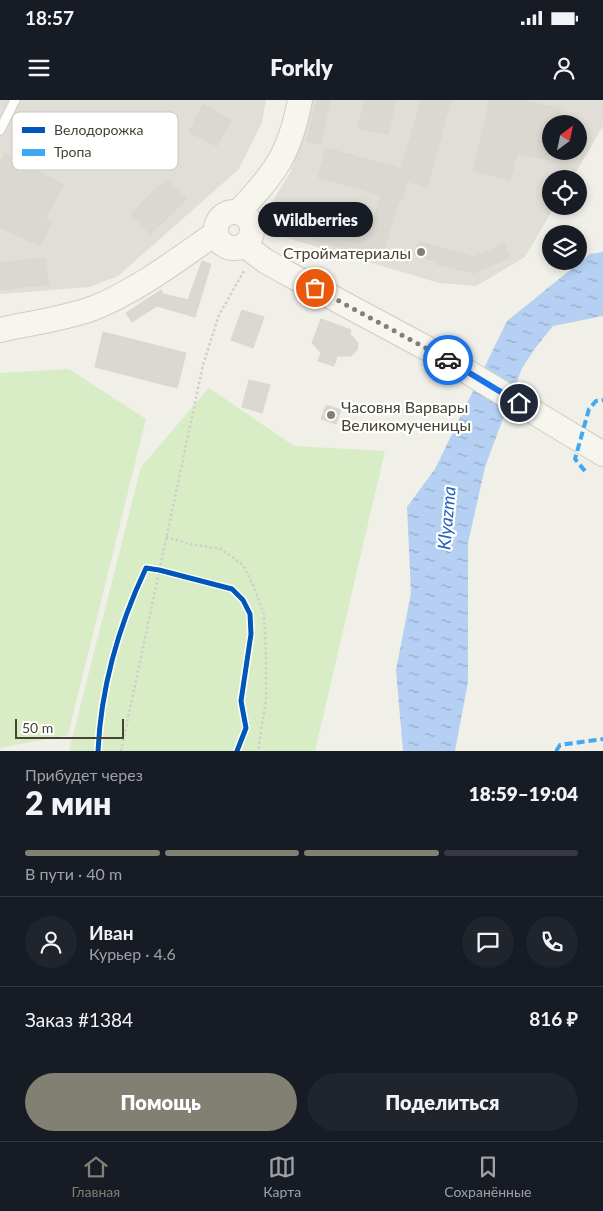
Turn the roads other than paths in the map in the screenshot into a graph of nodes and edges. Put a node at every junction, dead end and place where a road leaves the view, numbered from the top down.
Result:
1 (15, 100) edge
2 (300, 100) edge
3 (0, 130) edge
4 (265, 183) junction
5 (238, 212) junction
6 (216, 233) junction
7 (244, 245) junction
8 (193, 249) junction
9 (0, 330) edge
10 (600, 453) edge

1 - 3 lane
2 - 4 main road
4 - 5 main road
4 - 8 main road
5 - 6 main road
5 - 7 main road
6 - 7 main road
6 - 8 main road
7 - 10 main road
8 - 9 main road

